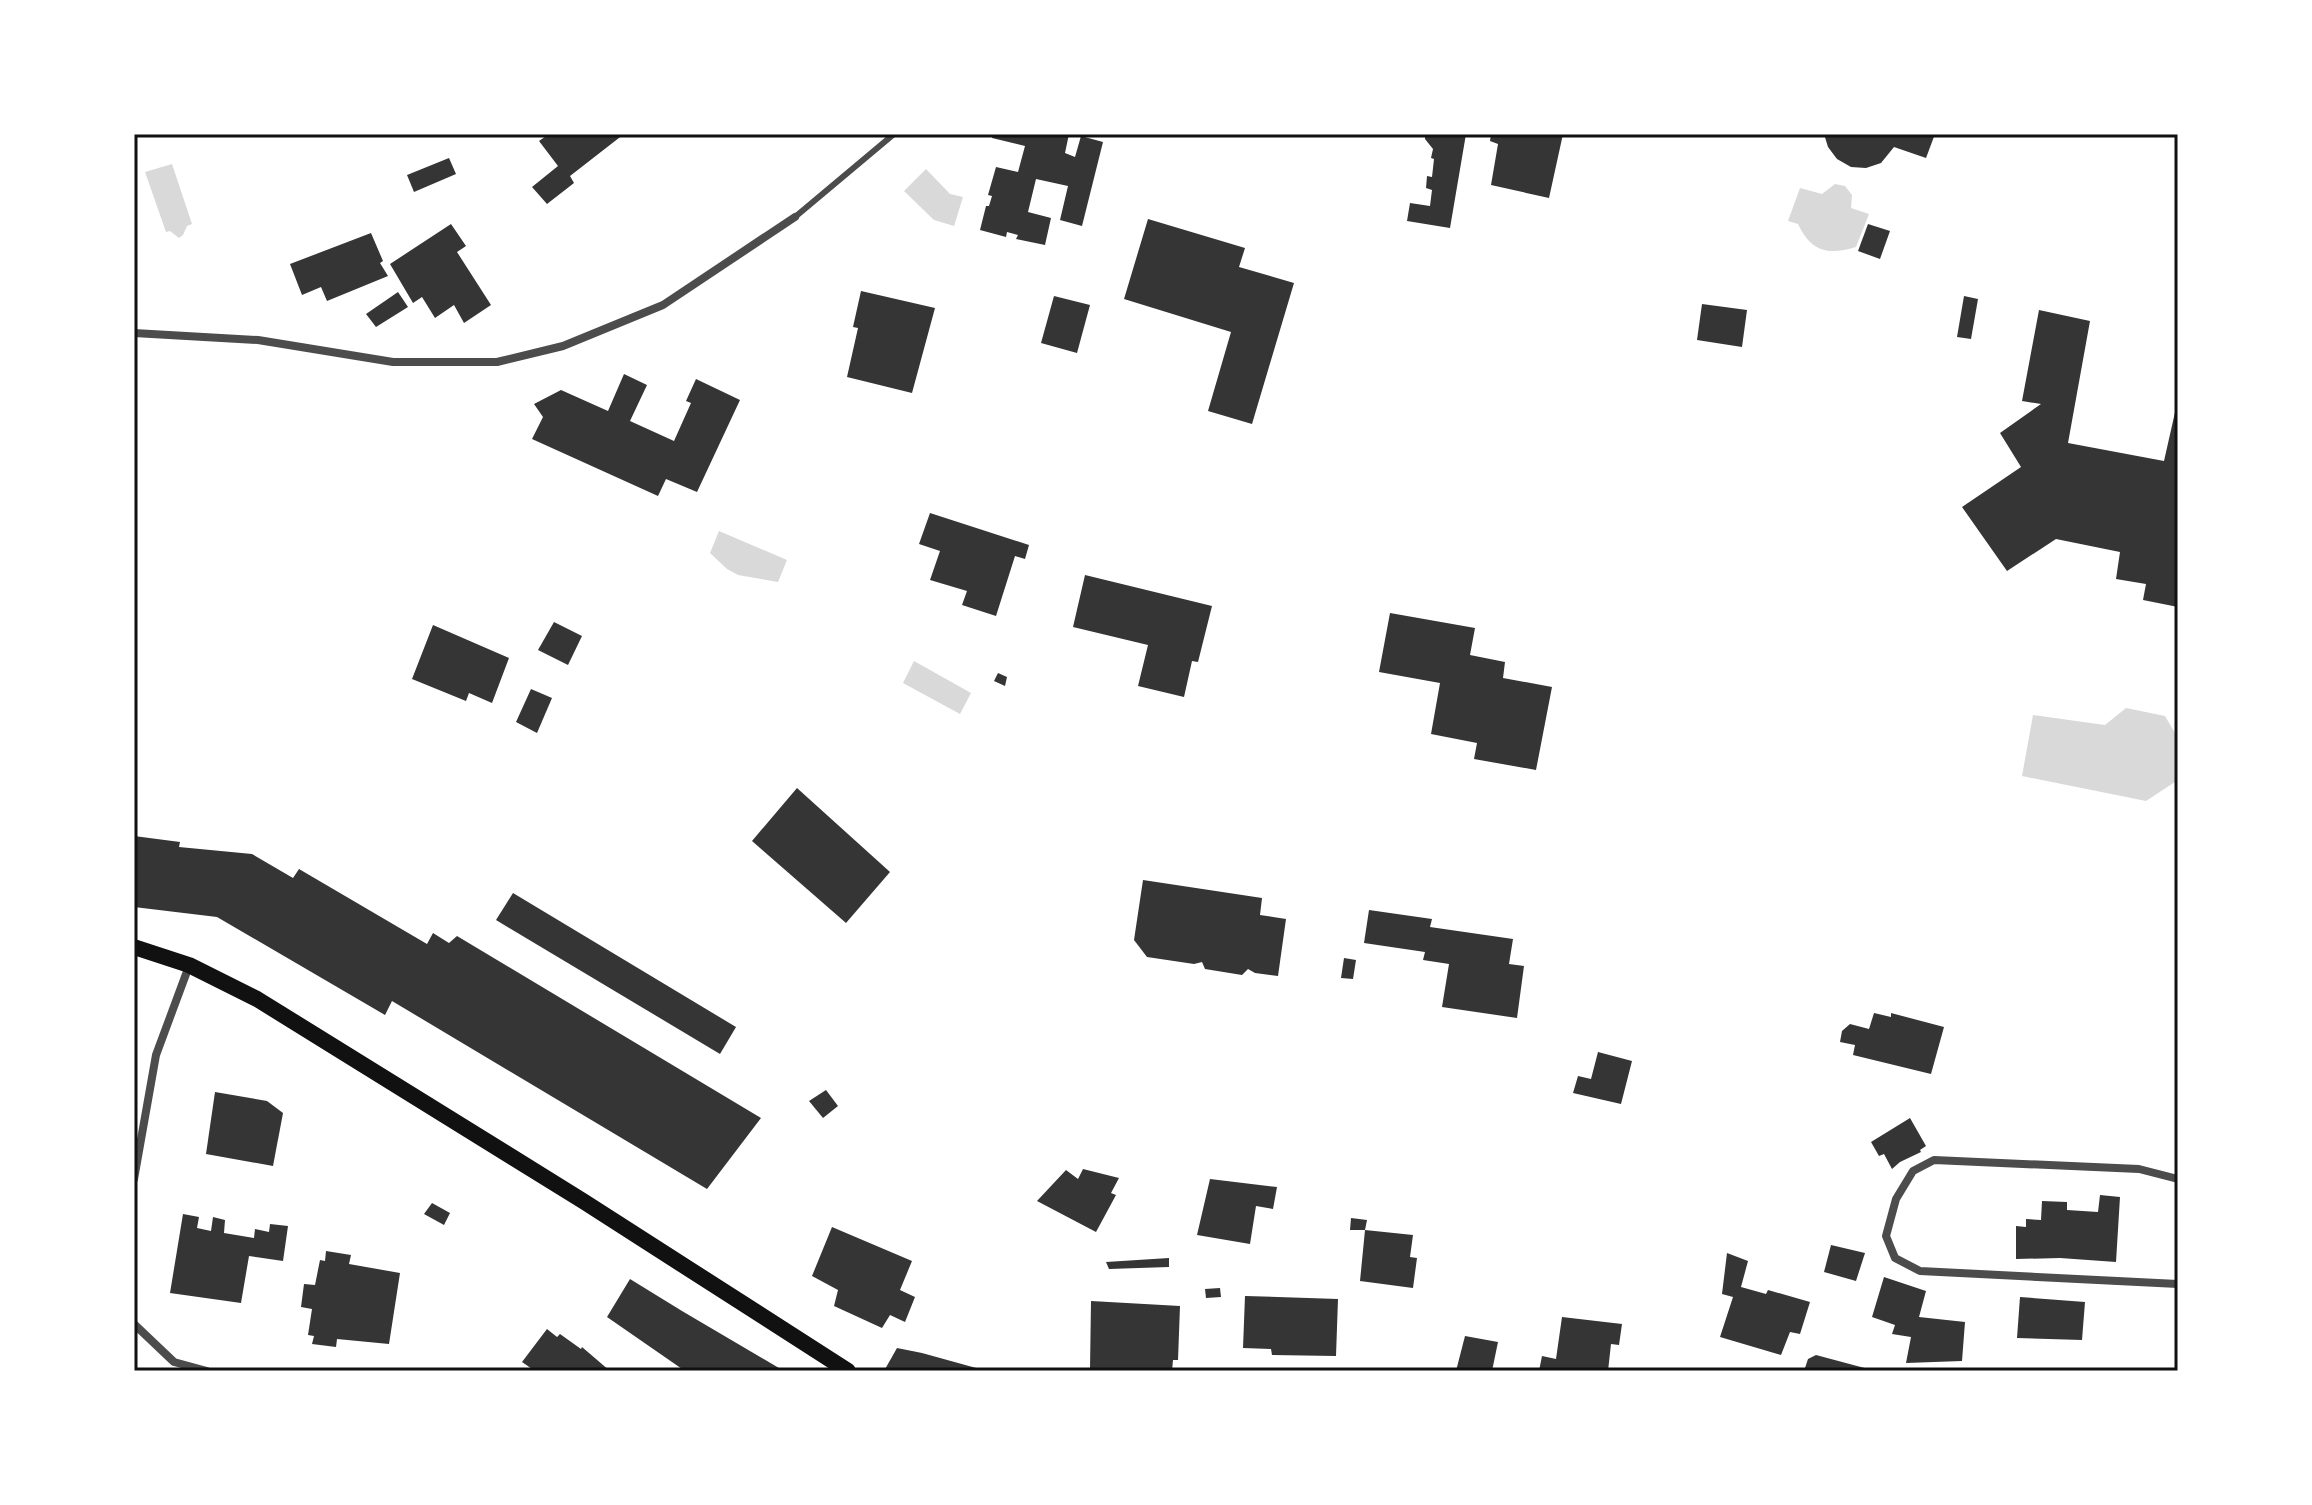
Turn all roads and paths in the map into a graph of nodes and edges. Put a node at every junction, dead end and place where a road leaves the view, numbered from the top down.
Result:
1 (894, 134) edge
2 (795, 217) joint
3 (134, 333) edge
4 (134, 947) edge
5 (189, 965) junction
6 (134, 1179) edge
7 (2178, 1179) edge
8 (2178, 1284) edge
9 (134, 1324) edge
10 (207, 1371) edge
11 (848, 1371) edge

1 - 2 lane
2 - 3 street
4 - 5 main road
5 - 6 street
5 - 11 main road
7 - 8 street
9 - 10 street

